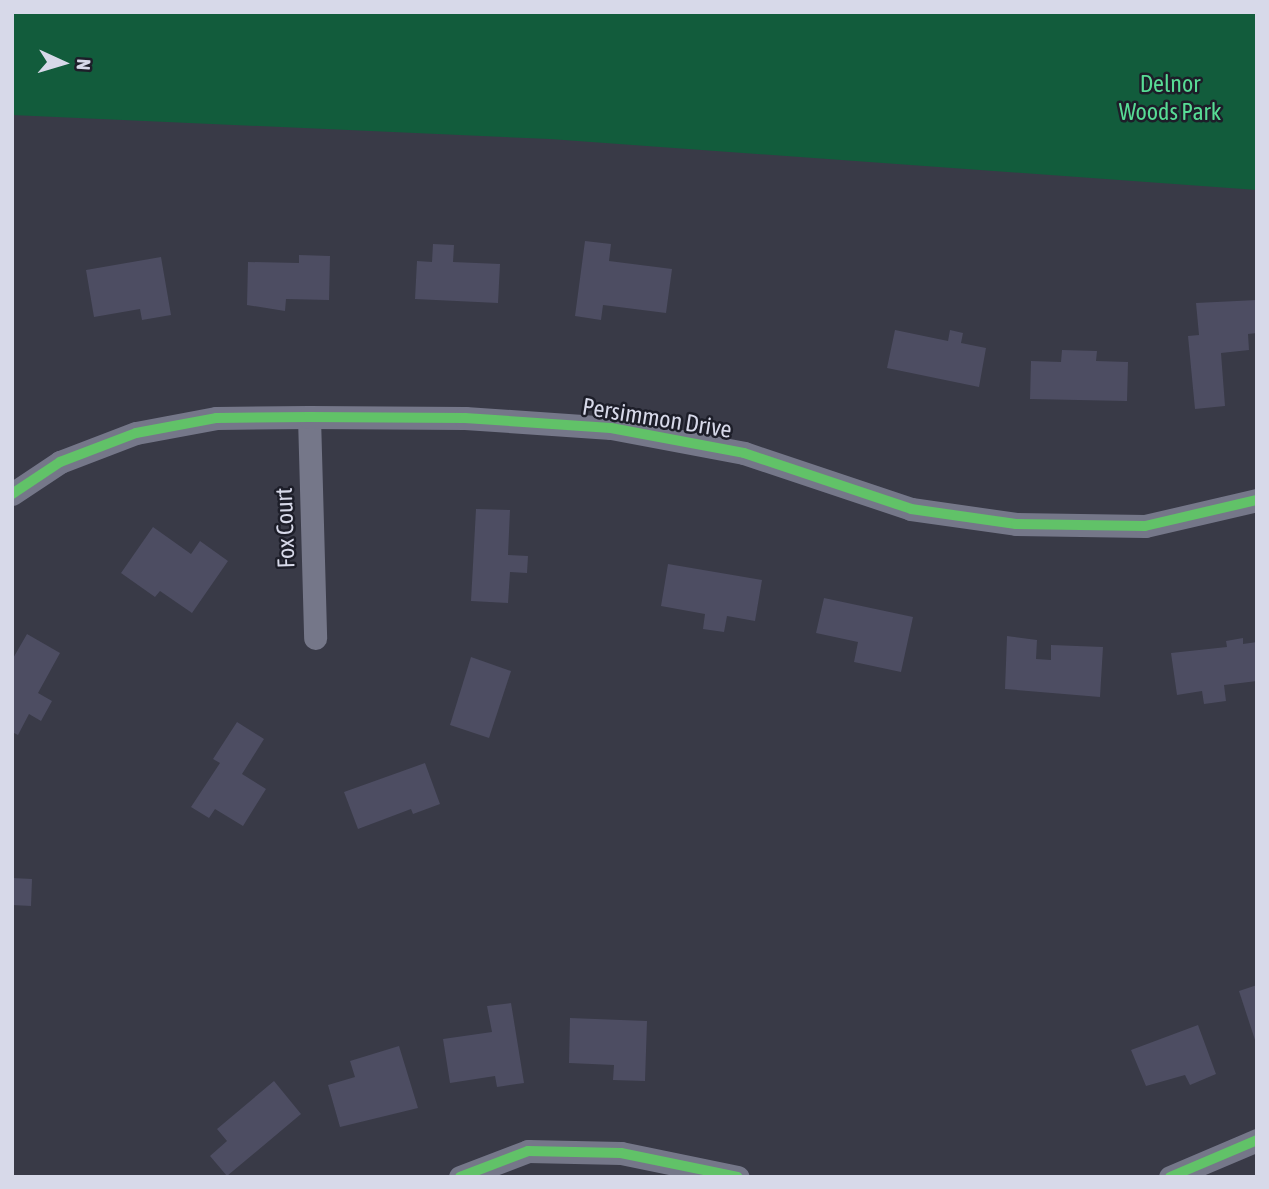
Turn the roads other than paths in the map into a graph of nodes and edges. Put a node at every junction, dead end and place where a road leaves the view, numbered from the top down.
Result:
1 (309, 417) junction
2 (12, 494) edge
3 (1257, 500) edge
4 (315, 638) dead end
5 (1257, 1140) edge
6 (460, 1177) edge
7 (738, 1177) edge
8 (1170, 1177) edge

1 - 2 street, Persimmon Drive
1 - 3 street, Persimmon Drive
1 - 4 street, Fox Court
5 - 8 street
6 - 7 street

